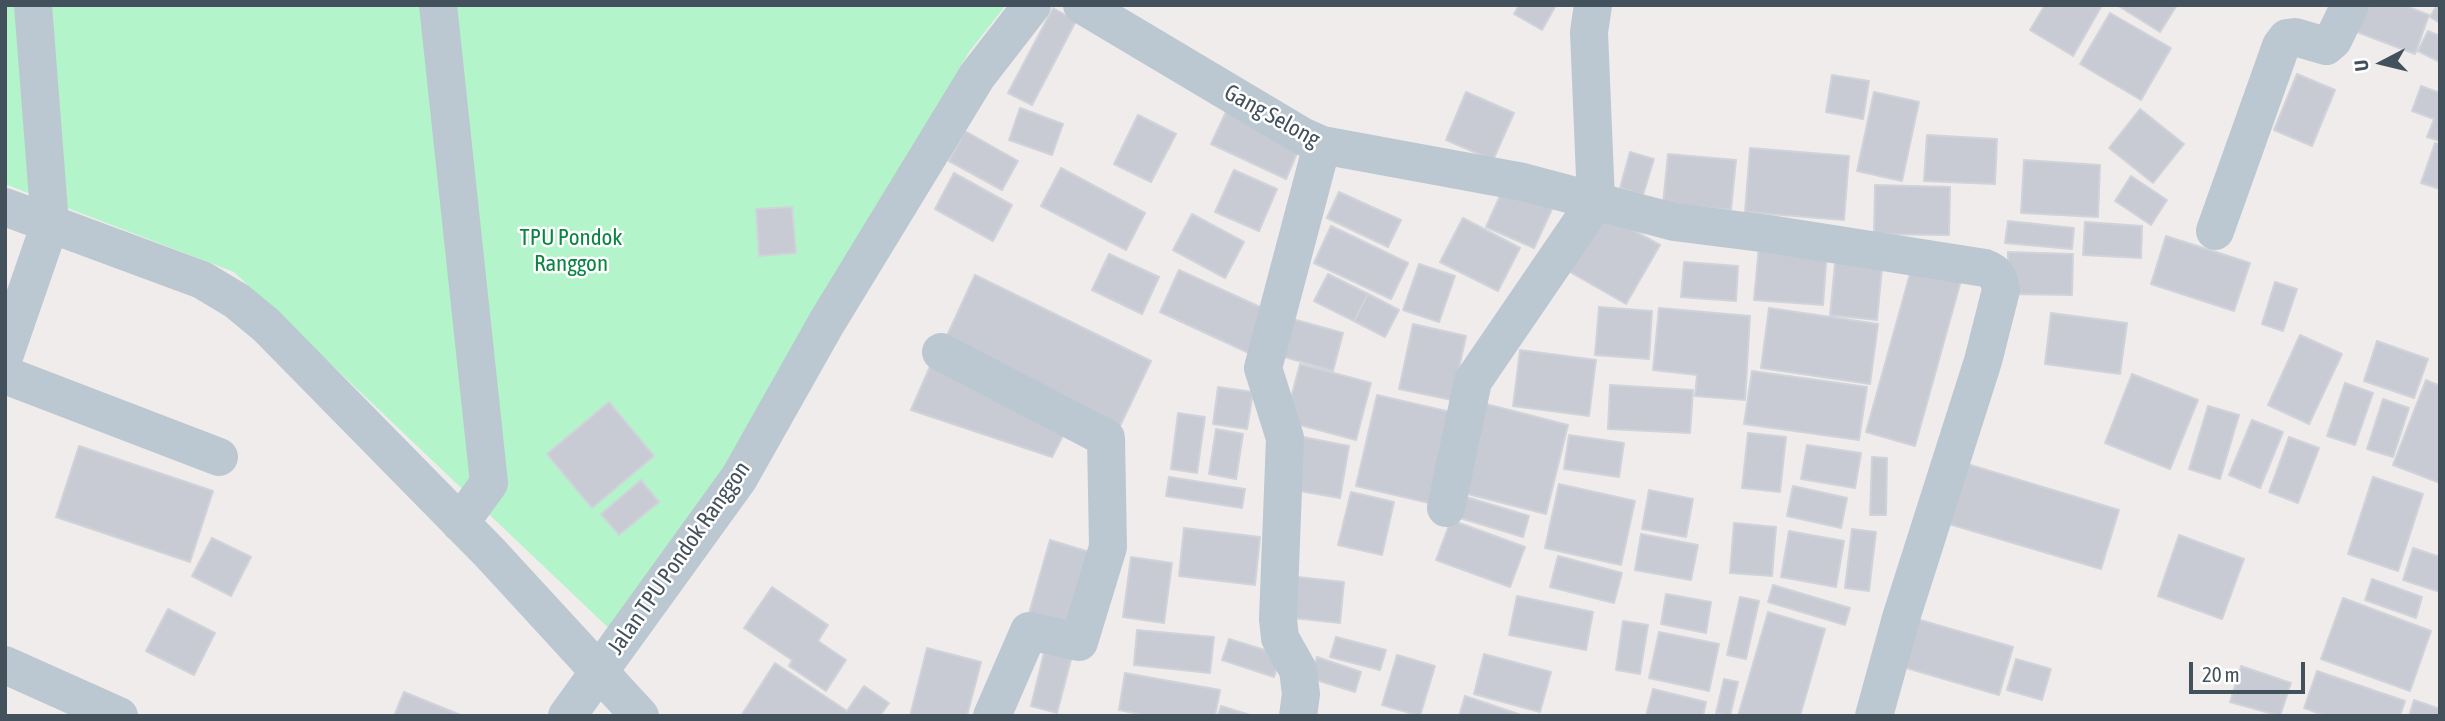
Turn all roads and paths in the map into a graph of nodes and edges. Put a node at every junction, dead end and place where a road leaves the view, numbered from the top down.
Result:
1 (33, 5) edge
2 (438, 5) edge
3 (1032, 5) edge
4 (1082, 5) edge
5 (1593, 5) edge
6 (2350, 5) edge
7 (1322, 145) junction
8 (1597, 201) junction
9 (5, 207) edge
10 (50, 225) junction
11 (2215, 231) dead end
12 (941, 352) dead end
13 (5, 354) edge
14 (5, 375) edge
15 (219, 457) dead end
16 (1446, 508) dead end
17 (460, 523) junction
18 (5, 665) edge
19 (599, 672) junction
20 (119, 716) edge
21 (567, 716) edge
22 (640, 716) edge
23 (992, 716) edge
24 (1298, 716) edge
25 (1874, 716) edge

1 - 10 street
2 - 17 street
3 - 19 street, Jalan TPU Pondok Ranggon
4 - 7 street, Gang Selong
5 - 8 street
6 - 11 street
7 - 8 street, Gang Selong
7 - 24 street
8 - 16 street
8 - 25 street, Gang Selong
9 - 10 street, Jalan TPU Pondok Ranggon
10 - 13 street
10 - 17 street, Jalan TPU Pondok Ranggon
12 - 23 street
14 - 15 street
17 - 19 street, Jalan TPU Pondok Ranggon
18 - 20 street
19 - 21 street
19 - 22 street

